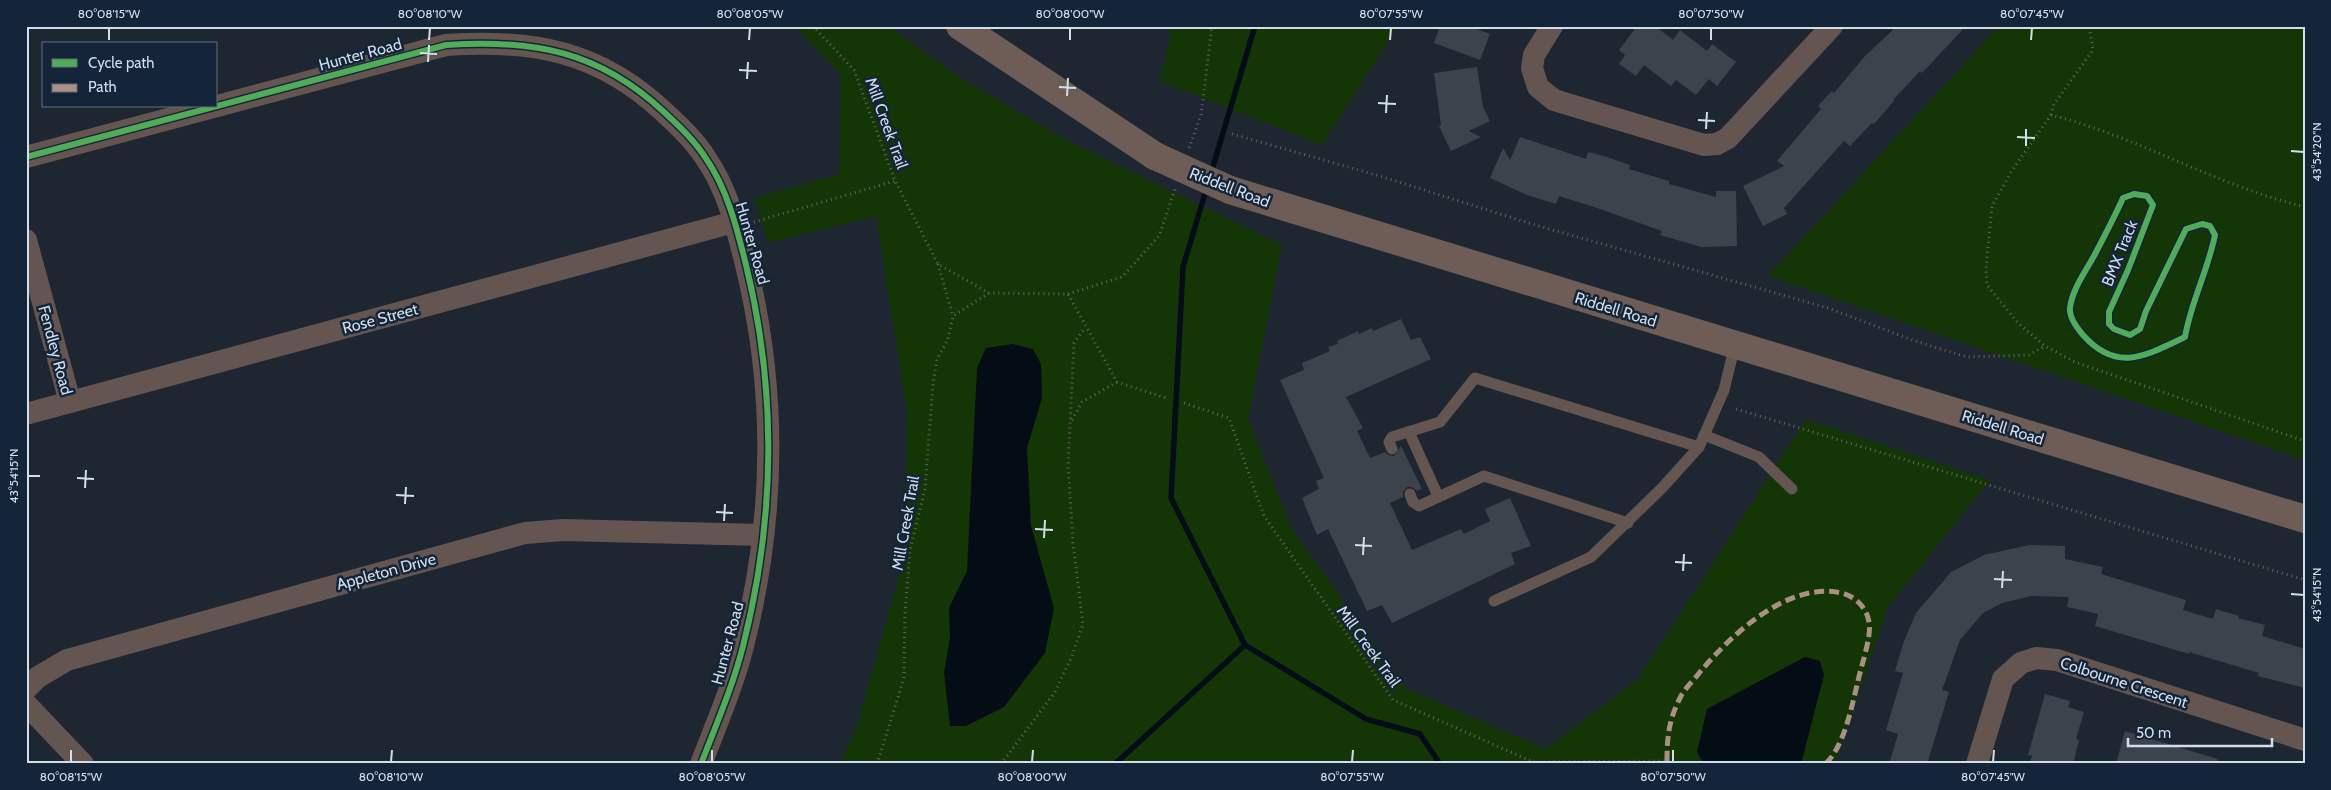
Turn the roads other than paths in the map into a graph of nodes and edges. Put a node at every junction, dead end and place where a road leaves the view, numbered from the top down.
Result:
1 (960, 26) edge
2 (1552, 26) edge
3 (1832, 26) edge
4 (218, 107) edge
5 (214, 108) edge
6 (26, 158) edge
7 (743, 222) junction
8 (26, 240) edge
9 (1735, 345) junction
10 (70, 402) junction
11 (26, 414) edge
12 (1409, 432) junction
13 (1704, 435) junction
14 (1699, 447) junction
15 (1392, 449) dead end
16 (1792, 489) dead end
17 (1410, 494) dead end
18 (1438, 496) junction
19 (2305, 520) edge
20 (1628, 522) junction
21 (763, 535) junction
22 (1494, 601) dead end
23 (26, 689) edge
24 (26, 704) edge
25 (2305, 740) edge
26 (83, 764) edge
27 (701, 764) edge
28 (1977, 764) edge

1 - 9 main road, Riddell Road, bridge
2 - 3 street
4 - 7 street, Hunter Road
5 - 6 street, Hunter Road
7 - 10 street, Rose Street
7 - 21 street, Hunter Road
8 - 10 street, Fendley Road
9 - 13 lane
9 - 19 main road, Riddell Road
10 - 11 street, Rose Street
12 - 14 lane
12 - 15 lane
12 - 18 lane
13 - 14 lane
13 - 16 lane
14 - 20 lane
17 - 18 lane
18 - 20 lane
20 - 22 lane
21 - 23 street, Appleton Drive
21 - 27 street, Hunter Road
24 - 26 street
25 - 28 street, Colbourne Crescent

